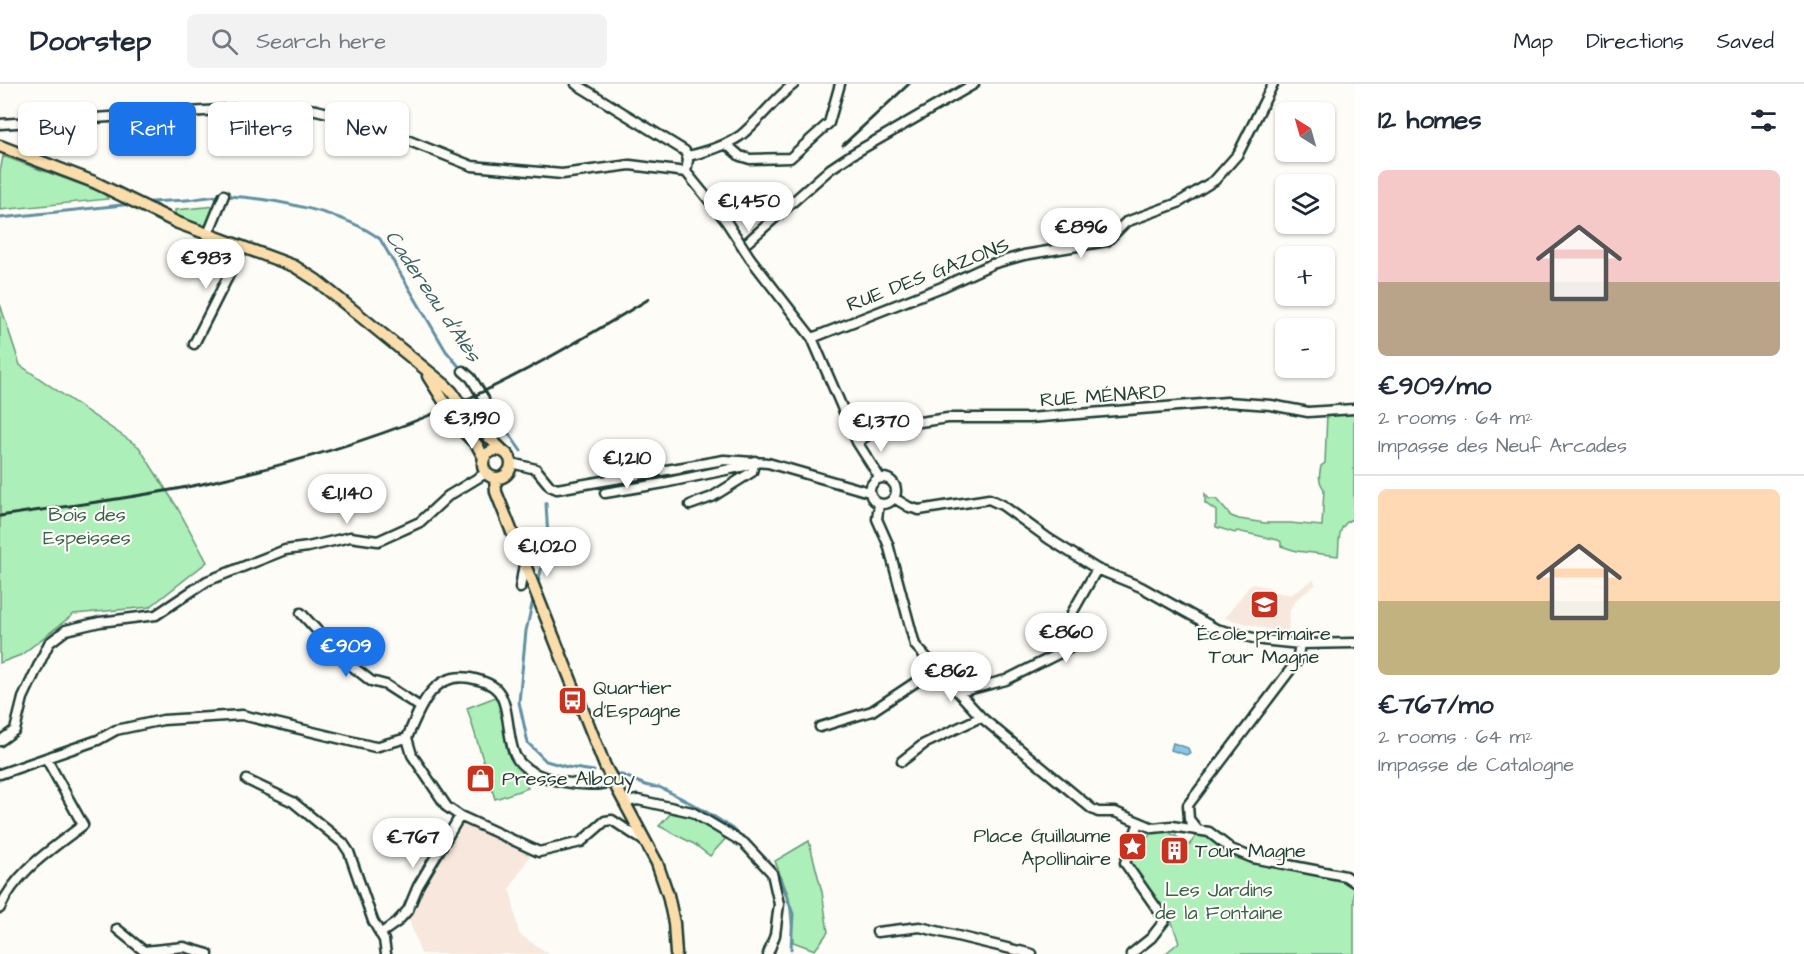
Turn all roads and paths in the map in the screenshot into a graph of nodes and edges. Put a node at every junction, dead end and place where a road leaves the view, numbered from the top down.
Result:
1 (576, 84) edge
2 (794, 84) edge
3 (840, 84) edge
4 (974, 84) edge
5 (1274, 84) edge
6 (0, 124) edge
7 (726, 144) junction
8 (0, 146) edge
9 (688, 156) junction
10 (686, 172) junction
11 (224, 195) dead end
12 (208, 234) junction
13 (243, 247) junction
14 (742, 247) junction
15 (812, 338) junction
16 (194, 344) dead end
17 (421, 365) junction
18 (463, 371) dead end
19 (1354, 409) edge
20 (478, 427) junction
21 (857, 442) junction
22 (503, 451) junction
23 (484, 459) junction
24 (755, 461) junction
25 (511, 463) junction
26 (490, 476) junction
27 (880, 478) junction
28 (869, 492) junction
29 (605, 493) dead end
30 (894, 498) junction
31 (879, 504) junction
32 (690, 505) dead end
33 (526, 565) junction
34 (1097, 569) junction
35 (520, 588) dead end
36 (301, 613) dead end
37 (1354, 643) edge
38 (1300, 644) junction
39 (937, 668) junction
40 (959, 692) junction
41 (420, 707) junction
42 (981, 717) junction
43 (820, 728) dead end
44 (407, 738) junction
45 (0, 741) edge
46 (46, 758) junction
47 (902, 761) dead end
48 (0, 774) edge
49 (247, 780) dead end
50 (613, 782) junction
51 (625, 802) junction
52 (460, 816) junction
53 (1139, 822) junction
54 (1197, 829) junction
55 (647, 844) junction
56 (1354, 882) edge
57 (0, 908) edge
58 (117, 929) dead end
59 (877, 932) dead end
60 (380, 934) junction
61 (208, 954) edge
62 (387, 954) edge
63 (676, 954) edge
64 (768, 954) edge
65 (1032, 954) edge
66 (1131, 954) edge

1 - 9 street
2 - 7 street
3 - 7 street
4 - 14 street
5 - 15 street, RUE DES GAZONS
6 - 10 street
7 - 9 street
8 - 12 main road
9 - 10 street
10 - 14 street, bridge
11 - 12 street
12 - 13 main road
13 - 16 street
13 - 17 main road
14 - 15 street, bridge
15 - 21 street
17 - 20 main road
17 - 23 main road
18 - 20 street
19 - 21 street, RUE MÉNARD
20 - 22 main road
21 - 27 street
22 - 23 main road
22 - 25 main road
23 - 26 main road
24 - 25 street
24 - 28 street
24 - 29 street
24 - 32 street
25 - 26 main road
26 - 33 main road
26 - 45 street
27 - 28 street
27 - 30 street
28 - 31 street
30 - 31 street
30 - 34 street
31 - 39 street
33 - 35 street
33 - 50 main road
34 - 38 street
34 - 40 street
36 - 41 street
37 - 38 street
38 - 54 street
39 - 40 street
39 - 43 street
40 - 42 street
41 - 44 street
41 - 50 street
42 - 47 street
42 - 53 street
44 - 46 street
44 - 52 street
46 - 48 street
46 - 57 street
49 - 60 street
50 - 51 main road
51 - 55 main road
51 - 64 street
52 - 55 street
52 - 60 street
53 - 54 street
53 - 66 street
54 - 56 street
55 - 63 main road
58 - 61 street
59 - 65 street
60 - 62 street

